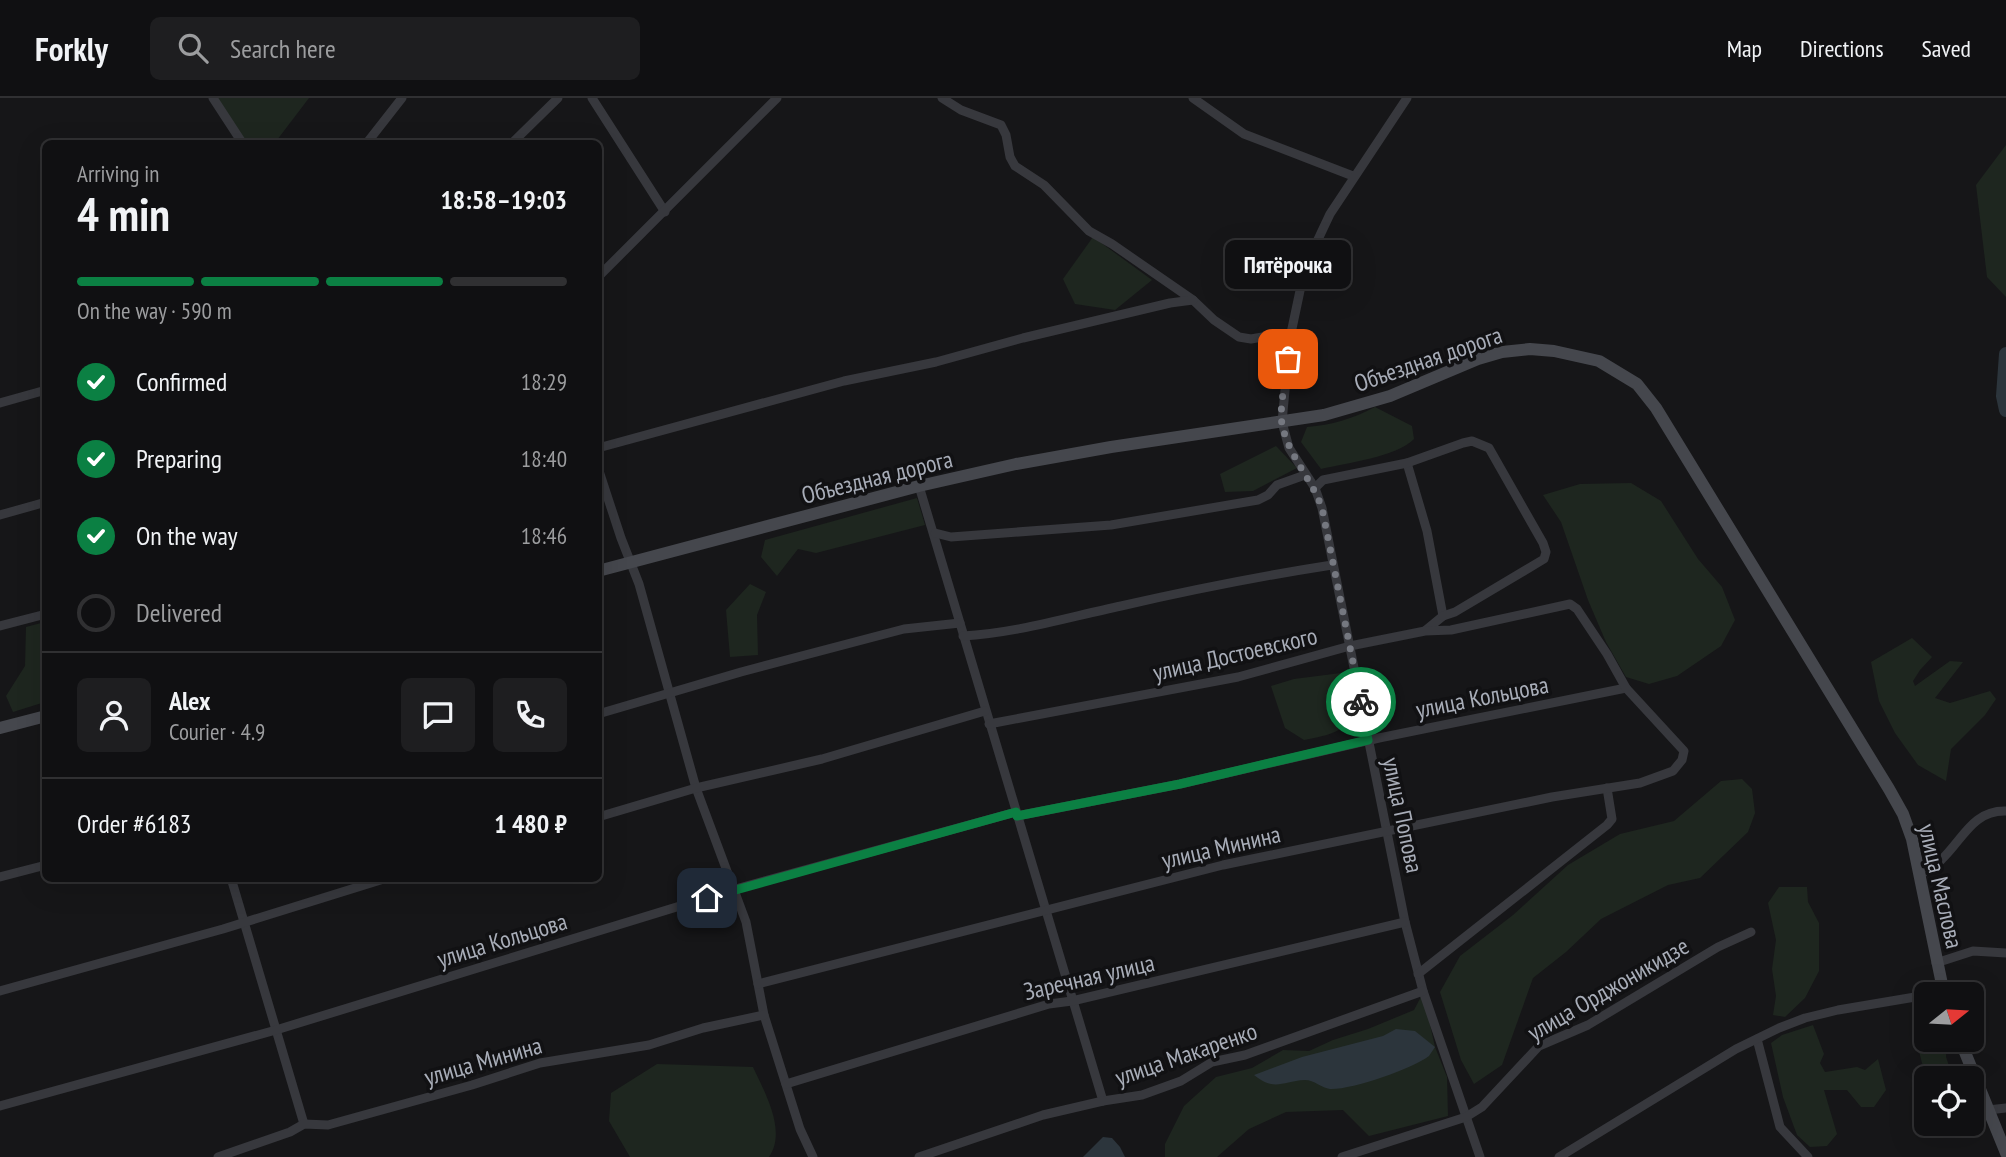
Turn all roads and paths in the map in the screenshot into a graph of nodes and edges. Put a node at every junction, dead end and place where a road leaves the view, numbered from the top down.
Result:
1 (213, 98) edge
2 (402, 98) edge
3 (558, 98) edge
4 (592, 98) edge
5 (777, 98) edge
6 (942, 98) edge
7 (1193, 98) edge
8 (1407, 98) edge
9 (240, 140) edge
10 (369, 140) edge
11 (515, 140) edge
12 (1353, 176) junction
13 (664, 212) junction
14 (602, 272) edge
15 (1193, 300) junction
16 (1290, 338) junction
17 (42, 391) edge
18 (0, 403) edge
19 (1282, 422) junction
20 (602, 447) edge
21 (1406, 463) junction
22 (1305, 475) junction
23 (602, 480) edge
24 (919, 486) junction
25 (1315, 488) junction
26 (42, 503) edge
27 (0, 516) edge
28 (935, 533) junction
29 (631, 563) junction
30 (1332, 565) junction
31 (602, 570) edge
32 (42, 615) edge
33 (1443, 616) junction
34 (960, 623) junction
35 (0, 626) edge
36 (1425, 631) junction
37 (963, 636) junction
38 (1350, 646) junction
39 (1626, 688) junction
40 (670, 692) junction
41 (985, 711) junction
42 (602, 713) edge
43 (42, 717) edge
44 (989, 724) junction
45 (0, 728) edge
46 (1368, 740) junction
47 (696, 788) junction
48 (1607, 788) junction
49 (1889, 789) joint
50 (2006, 811) edge
51 (1016, 814) junction
52 (602, 816) edge
53 (1386, 831) junction
54 (42, 866) edge
55 (1920, 875) junction
56 (0, 877) edge
57 (232, 882) edge
58 (374, 882) edge
59 (732, 890) junction
60 (1044, 909) junction
61 (243, 921) junction
62 (1405, 922) junction
63 (1751, 932) dead end
64 (2006, 953) edge
65 (1936, 963) junction
66 (1418, 974) junction
67 (1936, 982) edge
68 (758, 984) junction
69 (0, 991) edge
70 (1423, 991) junction
71 (1914, 998) edge
72 (1072, 1001) junction
73 (764, 1015) junction
74 (276, 1030) junction
75 (1758, 1039) junction
76 (1965, 1052) edge
77 (786, 1084) junction
78 (1103, 1101) junction
79 (0, 1106) edge
80 (2006, 1108) edge
81 (1988, 1110) junction
82 (1466, 1117) junction
83 (304, 1124) junction
84 (2006, 1153) edge
85 (218, 1157) edge
86 (813, 1157) edge
87 (919, 1157) edge
88 (1342, 1157) edge
89 (1480, 1157) edge
90 (1559, 1157) edge
91 (1807, 1157) edge

1 - 9 street
2 - 10 street
3 - 11 street
4 - 13 street
5 - 13 street
6 - 15 street
7 - 12 street
8 - 12 street
12 - 16 street
13 - 14 street
15 - 16 street
15 - 20 street
16 - 19 street
17 - 18 street
19 - 22 street, улица Попова
19 - 24 main road, Объездная дорога
19 - 49 main road, Объездная дорога
21 - 25 street
21 - 33 street
21 - 33 street
22 - 25 street, улица Попова
22 - 28 street
23 - 29 street
24 - 28 street
24 - 29 main road, Объездная дорога
25 - 30 street, улица Попова
26 - 27 street
28 - 34 street
29 - 31 main road, Объездная дорога
29 - 40 street
30 - 37 street
30 - 38 street, улица Попова
32 - 35 street
33 - 36 street
34 - 37 street
34 - 40 street
36 - 38 street, улица Достоевского
36 - 39 street, улица Достоевского
37 - 41 street
38 - 44 street, улица Достоевского
38 - 46 street, улица Попова
39 - 46 street, улица Кольцова
39 - 48 street, улица Минина
40 - 42 street
40 - 47 street
41 - 44 street
41 - 47 street
43 - 45 main road
44 - 51 street
46 - 51 street, улица Кольцова
46 - 53 street, улица Попова
47 - 52 street
47 - 59 street
48 - 53 street, улица Минина
48 - 66 street
49 - 55 main road, улица Маслова
50 - 55 street
51 - 59 street, улица Кольцова
51 - 60 street
53 - 60 street, улица Минина
53 - 62 street, улица Попова
54 - 56 street
55 - 65 main road, улица Маслова
57 - 61 street
58 - 61 street
59 - 68 street
59 - 74 street, улица Кольцова
60 - 68 street, улица Минина
60 - 72 street
61 - 69 street
61 - 74 street
62 - 66 street, улица Попова
62 - 72 street, Заречная улица
63 - 82 street, улица Орджоникидзе
64 - 65 street
65 - 67 main road, улица Маслова
66 - 70 street, улица Попова
68 - 73 street
70 - 78 street, улица Макаренко
70 - 82 street, улица Попова
71 - 75 street
72 - 77 street, Заречная улица
72 - 78 street
73 - 77 street
73 - 83 street, улица Минина
74 - 79 street, улица Кольцова
74 - 83 street
75 - 90 street
75 - 91 street
76 - 81 main road
77 - 86 street
78 - 87 street, улица Макаренко
80 - 81 street
81 - 84 main road
82 - 88 street, улица Орджоникидзе
82 - 89 street, улица Попова
83 - 85 street, улица Минина

